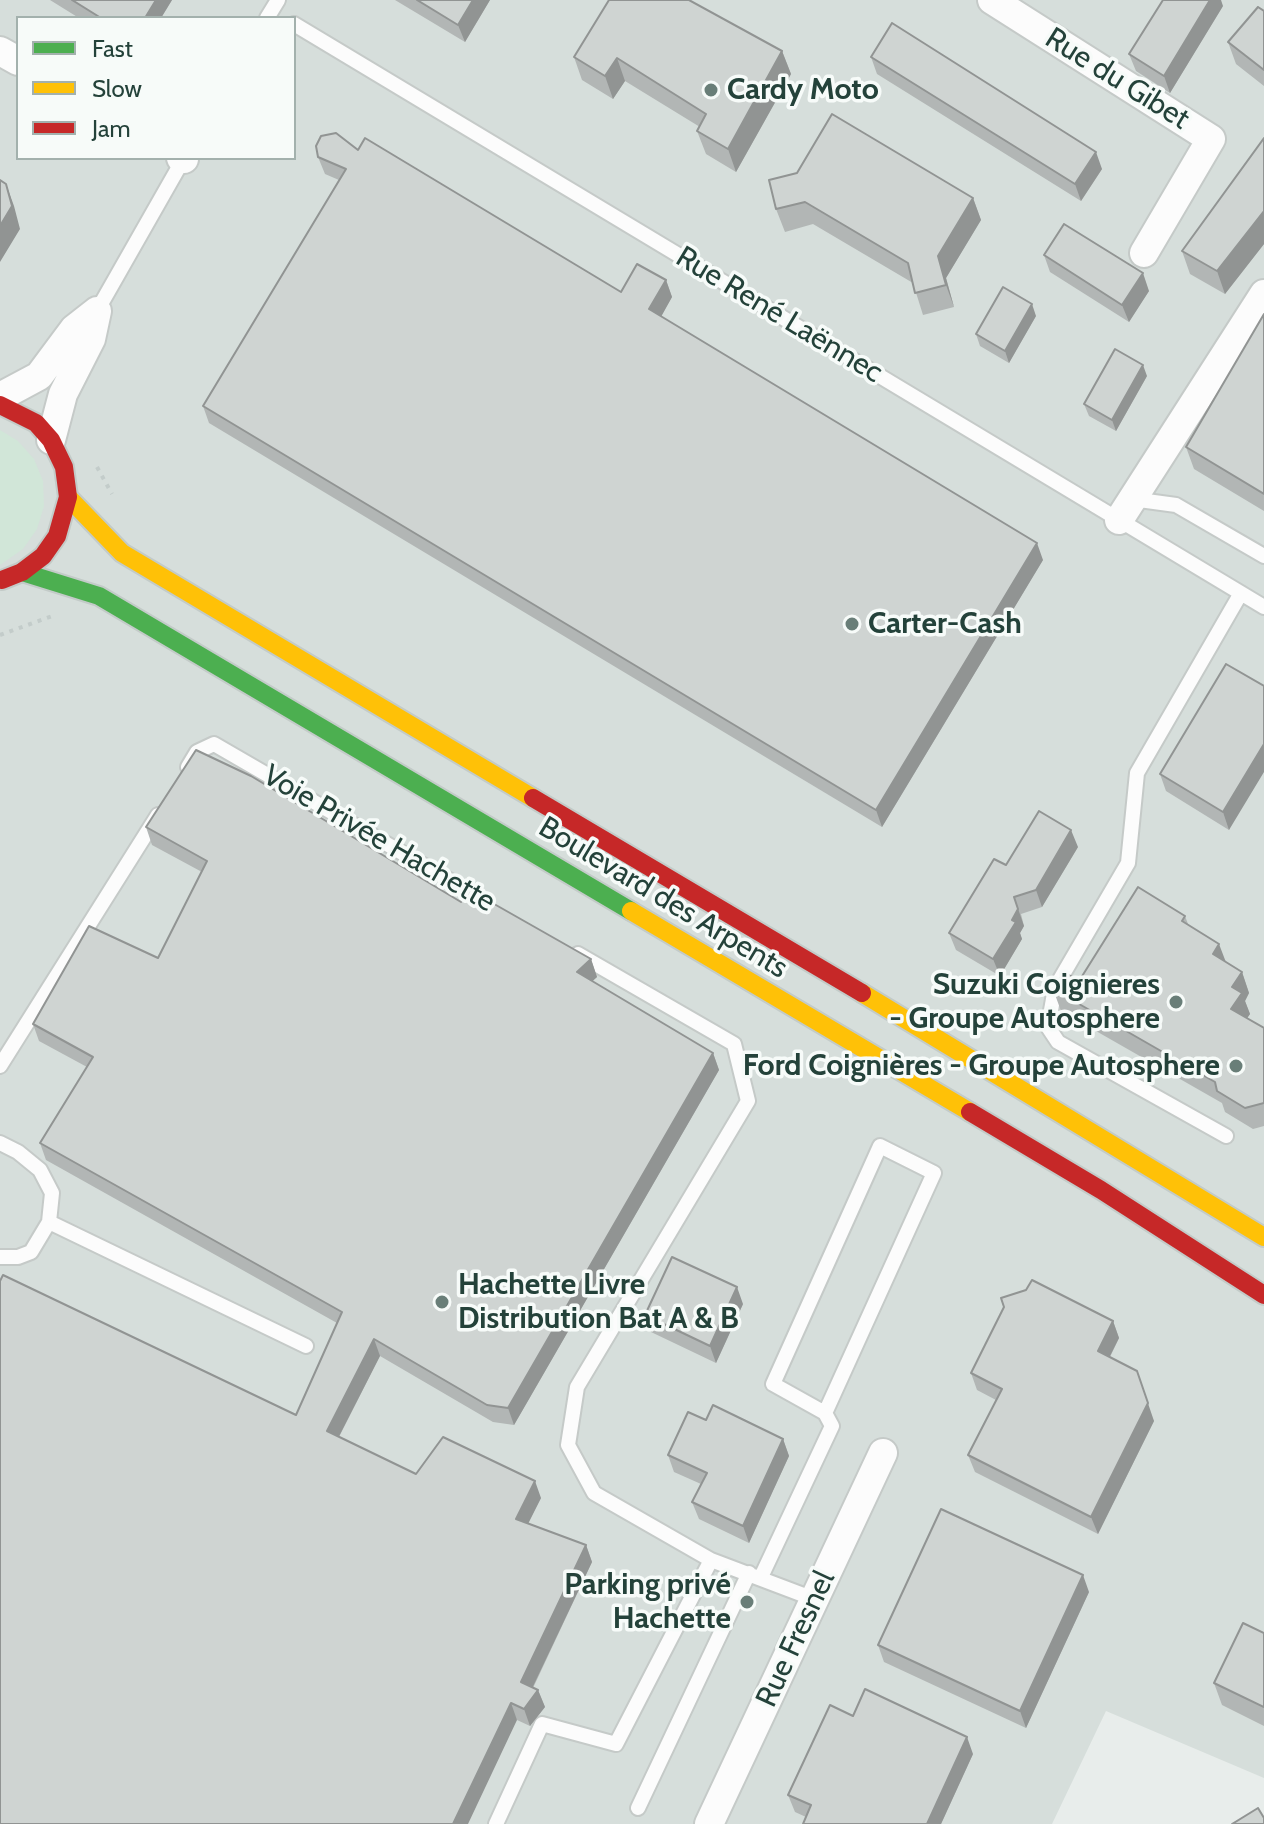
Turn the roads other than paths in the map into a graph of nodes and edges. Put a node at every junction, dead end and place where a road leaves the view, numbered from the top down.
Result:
1 (992, 0) edge
2 (296, 25) edge
3 (182, 160) edge
4 (1144, 253) dead end
5 (1264, 294) edge
6 (97, 311) junction
7 (0, 397) edge
8 (0, 405) edge
9 (51, 440) junction
10 (68, 497) junction
11 (1126, 510) junction
12 (1264, 556) edge
13 (22, 572) junction
14 (0, 581) edge
15 (1241, 593) junction
16 (1264, 607) edge
17 (181, 778) edge
18 (164, 804) edge
19 (488, 902) edge
20 (570, 949) edge
21 (0, 1066) edge
22 (1226, 1136) dead end
23 (0, 1143) edge
24 (49, 1222) junction
25 (1264, 1237) edge
26 (0, 1257) edge
27 (1264, 1295) edge
28 (306, 1346) dead end
29 (825, 1413) junction
30 (883, 1453) dead end
31 (711, 1560) junction
32 (755, 1575) junction
33 (814, 1599) junction
34 (638, 1808) dead end
35 (496, 1824) edge
36 (709, 1824) edge

1 - 4 street, Rue du Gibet
2 - 11 lane, Rue René Laënnec
3 - 6 lane
5 - 11 street
6 - 7 street
6 - 9 street
8 - 9 street
9 - 10 street
10 - 13 street
10 - 25 street, Boulevard des Arpents
11 - 12 lane
11 - 15 lane, Rue René Laënnec
13 - 14 street
13 - 27 street, Boulevard des Arpents
15 - 16 lane, Rue René Laënnec
15 - 22 lane
17 - 19 lane, Voie Privée Hachette
18 - 21 lane
20 - 31 lane
23 - 24 lane
24 - 26 lane
24 - 28 lane
29 - 29 lane
29 - 32 lane
30 - 33 street, Rue Fresnel
31 - 32 lane
31 - 35 lane
32 - 33 lane
32 - 34 lane
33 - 36 street, Rue Fresnel

